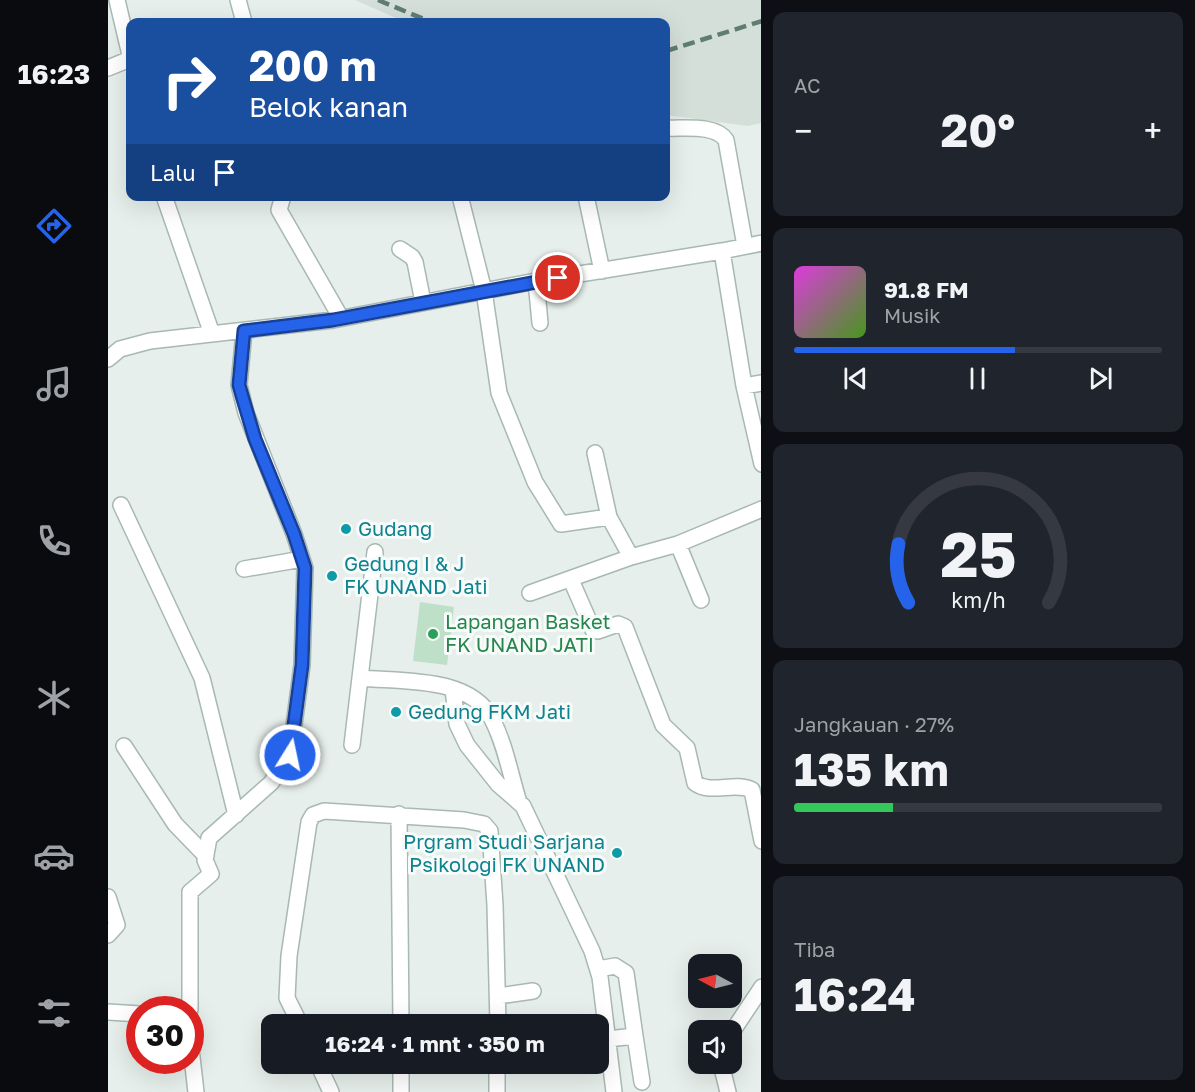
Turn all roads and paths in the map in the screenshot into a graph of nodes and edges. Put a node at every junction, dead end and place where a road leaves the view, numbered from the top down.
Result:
1 (117, 0) edge
2 (238, 0) edge
3 (243, 18) edge
4 (126, 39) edge
5 (126, 59) edge
6 (108, 68) edge
7 (670, 128) edge
8 (166, 201) edge
9 (282, 201) edge
10 (461, 201) edge
11 (587, 201) edge
12 (761, 243) edge
13 (745, 246) junction
14 (400, 249) dead end
15 (722, 251) junction
16 (602, 271) junction
17 (536, 281) junction
18 (484, 291) junction
19 (423, 302) junction
20 (341, 318) junction
21 (540, 323) dead end
22 (244, 331) junction
23 (212, 334) junction
24 (108, 359) edge
25 (761, 383) edge
26 (744, 386) junction
27 (595, 453) dead end
28 (761, 460) edge
29 (121, 505) dead end
30 (761, 509) edge
31 (609, 517) junction
32 (678, 544) junction
33 (375, 552) dead end
34 (631, 557) junction
35 (302, 559) junction
36 (244, 570) dead end
37 (571, 580) junction
38 (530, 593) dead end
39 (701, 600) dead end
40 (360, 678) junction
41 (453, 689) junction
42 (124, 746) dead end
43 (352, 746) dead end
44 (518, 799) junction
45 (399, 814) junction
46 (236, 815) junction
47 (761, 836) edge
48 (206, 856) junction
49 (108, 897) edge
50 (108, 935) edge
51 (598, 969) junction
52 (761, 988) edge
53 (533, 991) dead end
54 (190, 996) edge
55 (498, 996) junction
56 (108, 1012) edge
57 (126, 1013) edge
58 (295, 1014) edge
59 (401, 1014) edge
60 (498, 1014) edge
61 (604, 1014) edge
62 (740, 1020) edge
63 (635, 1036) junction
64 (609, 1039) edge
65 (609, 1048) edge
66 (194, 1074) edge
67 (323, 1074) edge
68 (401, 1074) edge
69 (497, 1074) edge
70 (724, 1074) edge
71 (642, 1082) dead end
72 (196, 1092) edge
73 (331, 1092) edge
74 (401, 1092) edge
75 (497, 1092) edge
76 (614, 1092) edge
77 (728, 1092) edge

1 - 4 street
2 - 3 street
5 - 6 street
7 - 13 street
8 - 23 street
9 - 20 street
10 - 18 street
11 - 16 street
12 - 13 street
13 - 15 street
14 - 19 street
15 - 16 street
15 - 26 street
16 - 17 street
17 - 18 street
17 - 21 street
18 - 19 street
18 - 31 street
19 - 20 street
20 - 22 street
22 - 23 street
22 - 35 street
23 - 24 street
25 - 26 street
26 - 28 street
27 - 31 street
29 - 46 street
30 - 32 street
31 - 34 street
32 - 34 street
32 - 39 street
33 - 40 street
34 - 37 street
35 - 36 street
35 - 46 street
37 - 38 street
37 - 47 street
40 - 41 street
40 - 43 street
41 - 44 street
41 - 44 street
42 - 48 street
44 - 51 street
45 - 55 street
45 - 58 street
45 - 59 street
46 - 48 street
48 - 54 street
49 - 50 street
51 - 61 street
51 - 63 street
52 - 62 street
53 - 55 street
55 - 60 street
56 - 57 street
63 - 64 street
63 - 71 street
65 - 76 street
66 - 72 street
67 - 73 street
68 - 74 street
69 - 75 street
70 - 77 street

